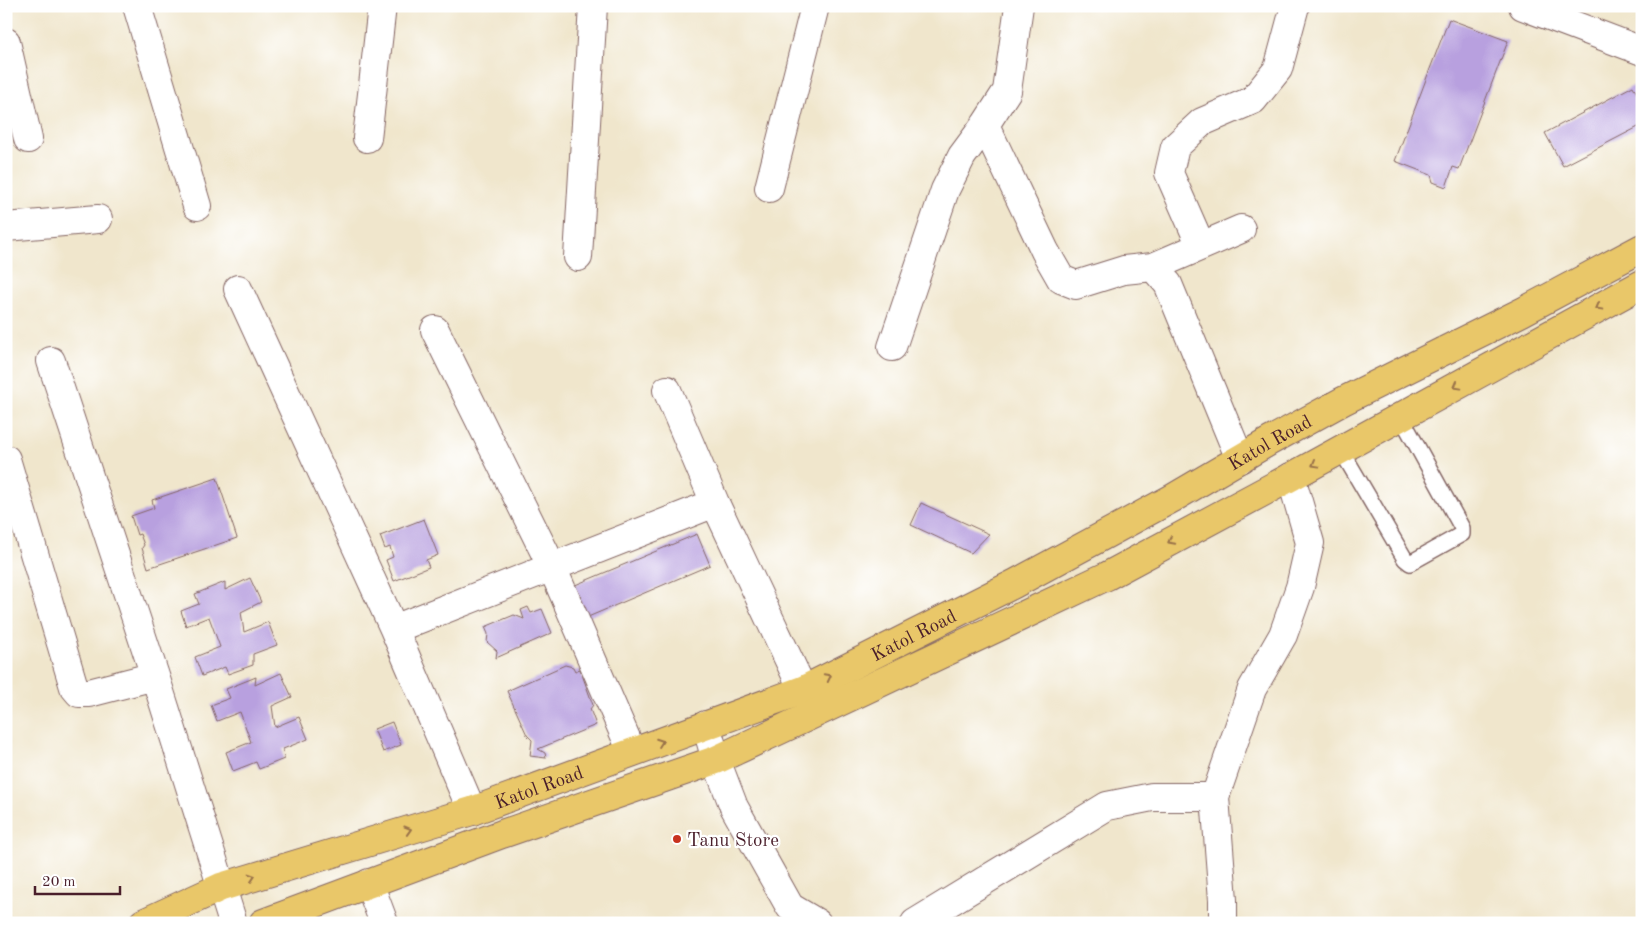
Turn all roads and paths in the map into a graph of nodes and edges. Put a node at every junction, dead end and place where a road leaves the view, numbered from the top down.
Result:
1 (137, 6) edge
2 (382, 6) edge
3 (593, 6) edge
4 (815, 6) edge
5 (1019, 6) edge
6 (1295, 6) edge
7 (1523, 6) edge
8 (6, 42) edge
9 (1642, 51) edge
10 (985, 125) junction
11 (367, 138) dead end
12 (28, 139) dead end
13 (769, 188) dead end
14 (197, 206) dead end
15 (98, 219) dead end
16 (6, 227) edge
17 (1241, 229) dead end
18 (1201, 246) junction
19 (1642, 248) edge
20 (578, 256) dead end
21 (1153, 267) junction
22 (1641, 286) edge
23 (238, 290) dead end
24 (435, 330) dead end
25 (892, 347) dead end
26 (51, 361) dead end
27 (667, 390) dead end
28 (1401, 417) junction
29 (1270, 441) junction
30 (1341, 450) junction
31 (6, 459) edge
32 (1240, 459) junction
33 (1291, 478) junction
34 (715, 503) junction
35 (552, 567) junction
36 (394, 629) junction
37 (156, 676) junction
38 (804, 690) junction
39 (706, 725) junction
40 (632, 752) junction
41 (716, 760) junction
42 (1215, 797) junction
43 (472, 811) junction
44 (369, 883) junction
45 (221, 888) junction
46 (143, 923) edge
47 (233, 923) edge
48 (263, 923) edge
49 (384, 923) edge
50 (817, 923) edge
51 (916, 923) edge
52 (1223, 923) edge

1 - 14 street
2 - 11 street
3 - 20 street
4 - 13 street
5 - 10 street
6 - 18 street
7 - 9 street
8 - 12 street
10 - 21 street
10 - 25 street
15 - 16 street
17 - 18 street
18 - 21 street
19 - 29 main road, Katol Road
21 - 32 street
22 -> 28 main road, Katol Road
23 - 36 street
24 - 35 street
26 - 37 street
27 - 34 street
28 - 30 main road, Katol Road
28 - 30 lane
29 - 32 main road, Katol Road
29 - 33 main road
30 -> 33 main road, Katol Road
31 - 37 street
38 -> 32 main road, Katol Road
33 -> 41 main road, Katol Road
33 - 42 street
34 - 35 street
34 - 38 street
35 - 36 street
35 - 40 street
36 - 43 street
37 - 45 street
38 - 39 main road, Katol Road
40 -> 39 main road, Katol Road
39 - 41 street
40 - 43 main road, Katol Road
41 - 44 main road, Katol Road
41 - 50 street
42 - 51 street
42 - 52 street
45 -> 43 main road, Katol Road
44 - 48 main road, Katol Road
44 - 49 street
45 - 46 main road, Katol Road
45 - 47 street

